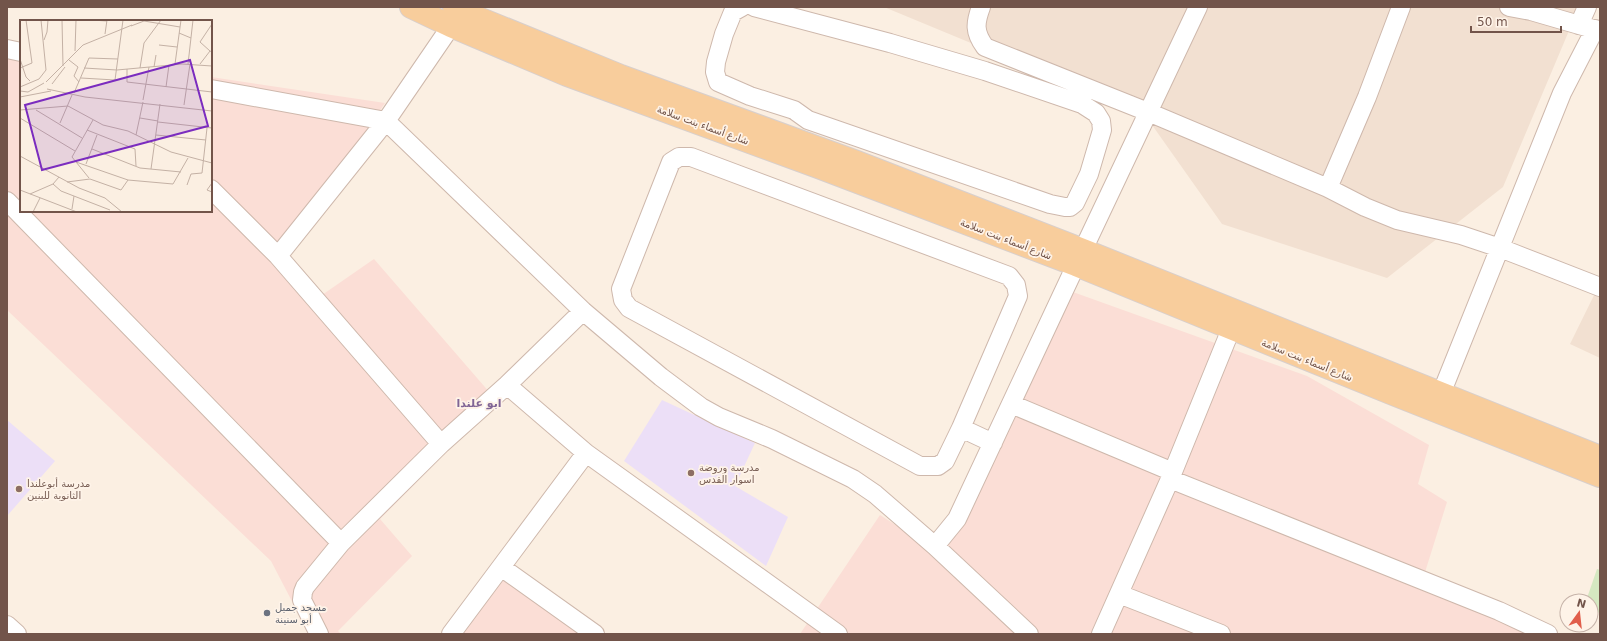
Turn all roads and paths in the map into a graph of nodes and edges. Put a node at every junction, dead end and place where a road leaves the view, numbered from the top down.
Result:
1 (411, 7) edge
2 (742, 7) edge
3 (754, 7) edge
4 (981, 7) edge
5 (1198, 7) edge
6 (1401, 7) edge
7 (1509, 7) edge
8 (1587, 7) edge
9 (480, 12) edge
10 (453, 17) edge
11 (1591, 29) edge
12 (7, 49) edge
13 (20, 52) edge
14 (212, 89) edge
15 (1148, 112) junction
16 (386, 121) junction
17 (1088, 174) junction
18 (1114, 183) junction
19 (1328, 188) junction
20 (212, 190) edge
21 (7, 201) edge
22 (1500, 248) junction
23 (278, 256) junction
24 (1079, 258) junction
25 (1600, 287) edge
26 (583, 311) junction
27 (1231, 329) junction
28 (507, 385) junction
29 (1441, 394) junction
30 (1010, 404) junction
31 (961, 428) junction
32 (993, 443) junction
33 (441, 444) junction
34 (586, 453) junction
35 (1600, 457) edge
36 (1172, 476) junction
37 (1600, 476) edge
38 (341, 543) junction
39 (935, 546) junction
40 (500, 567) junction
41 (1120, 594) junction
42 (7, 624) edge
43 (17, 634) edge
44 (319, 634) edge
45 (451, 634) edge
46 (595, 634) edge
47 (838, 634) edge
48 (1029, 634) edge
49 (1101, 634) edge
50 (1221, 634) edge
51 (1548, 634) edge

1 - 10 main road, شارع أسماء بنت سلامة
2 - 17 street
3 - 17 street
4 - 15 street
5 - 15 street
6 - 19 street
7 - 11 street
8 - 11 street
9 - 10 main road, شارع أسماء بنت سلامة
9 - 24 main road, شارع أسماء بنت سلامة
10 - 16 street
10 - 24 main road, شارع أسماء بنت سلامة
11 - 22 street
12 - 13 street
14 - 16 street
15 - 18 street
15 - 19 street
16 - 23 street
16 - 26 street
17 - 18 street
18 - 24 street
19 - 22 street
20 - 23 street
21 - 38 street
22 - 25 street
22 - 29 street
23 - 33 street
24 - 27 main road, شارع أسماء بنت سلامة
24 - 29 main road, شارع أسماء بنت سلامة
24 - 30 street
26 - 28 street
26 - 39 street
27 - 36 street
27 - 37 main road, شارع أسماء بنت سلامة
28 - 33 street
28 - 34 street
29 - 35 main road, شارع أسماء بنت سلامة
30 - 32 street
30 - 36 street
31 - 31 street
31 - 32 street
32 - 39 street
33 - 38 street
34 - 40 street
34 - 47 street
36 - 41 street
36 - 51 street
38 - 44 street
39 - 48 street
40 - 45 street
40 - 46 street
41 - 49 street
41 - 50 street
42 - 43 street

